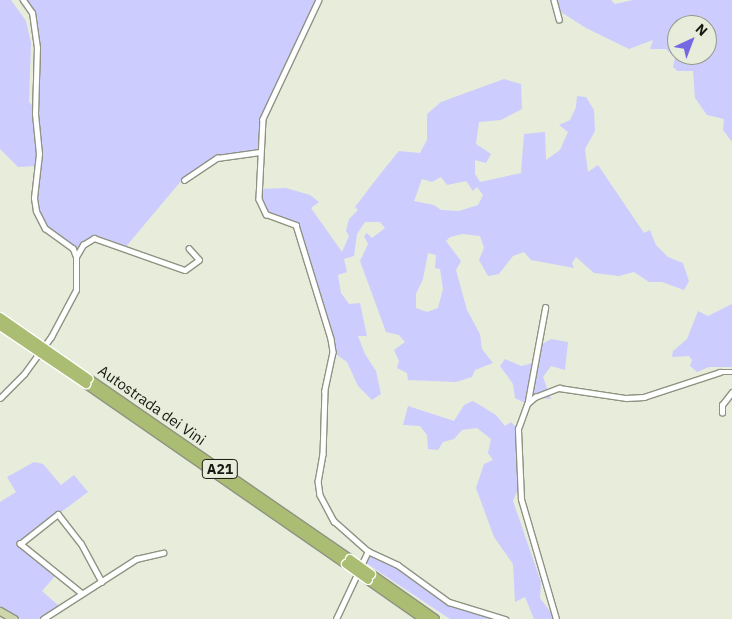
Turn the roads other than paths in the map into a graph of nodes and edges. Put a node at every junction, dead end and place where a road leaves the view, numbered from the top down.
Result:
1 (24, 0) edge
2 (320, 0) edge
3 (554, 0) edge
4 (559, 20) dead end
5 (260, 152) junction
6 (184, 180) dead end
7 (189, 249) dead end
8 (76, 257) junction
9 (545, 308) dead end
10 (0, 317) edge
11 (0, 326) edge
12 (732, 372) edge
13 (88, 382) junction
14 (732, 392) edge
15 (0, 398) edge
16 (528, 402) junction
17 (722, 413) dead end
18 (368, 551) junction
19 (163, 552) dead end
20 (369, 577) junction
21 (102, 582) junction
22 (82, 594) junction
23 (0, 611) edge
24 (14, 619) edge
25 (43, 619) edge
26 (336, 619) edge
27 (424, 619) edge
28 (435, 619) edge
29 (505, 619) edge
30 (556, 619) edge

1 - 8 street
2 - 5 street
3 - 4 street
5 - 6 street
5 - 18 street
7 - 8 street
8 - 15 street
9 - 16 street
10 - 13 highway, Autostrada dei Vini / A21, bridge
11 - 13 highway, Autostrada dei Vini / A21, bridge
12 - 16 street
13 - 20 highway, Autostrada dei Vini / A21, bridge
14 - 17 street
16 - 30 street
18 - 26 street
18 - 29 street
19 - 21 street
20 - 27 highway, Autostrada dei Vini / A21
20 - 28 highway, Autostrada dei Vini / A21
21 - 22 street
21 - 22 street
22 - 25 street
23 - 24 main road

